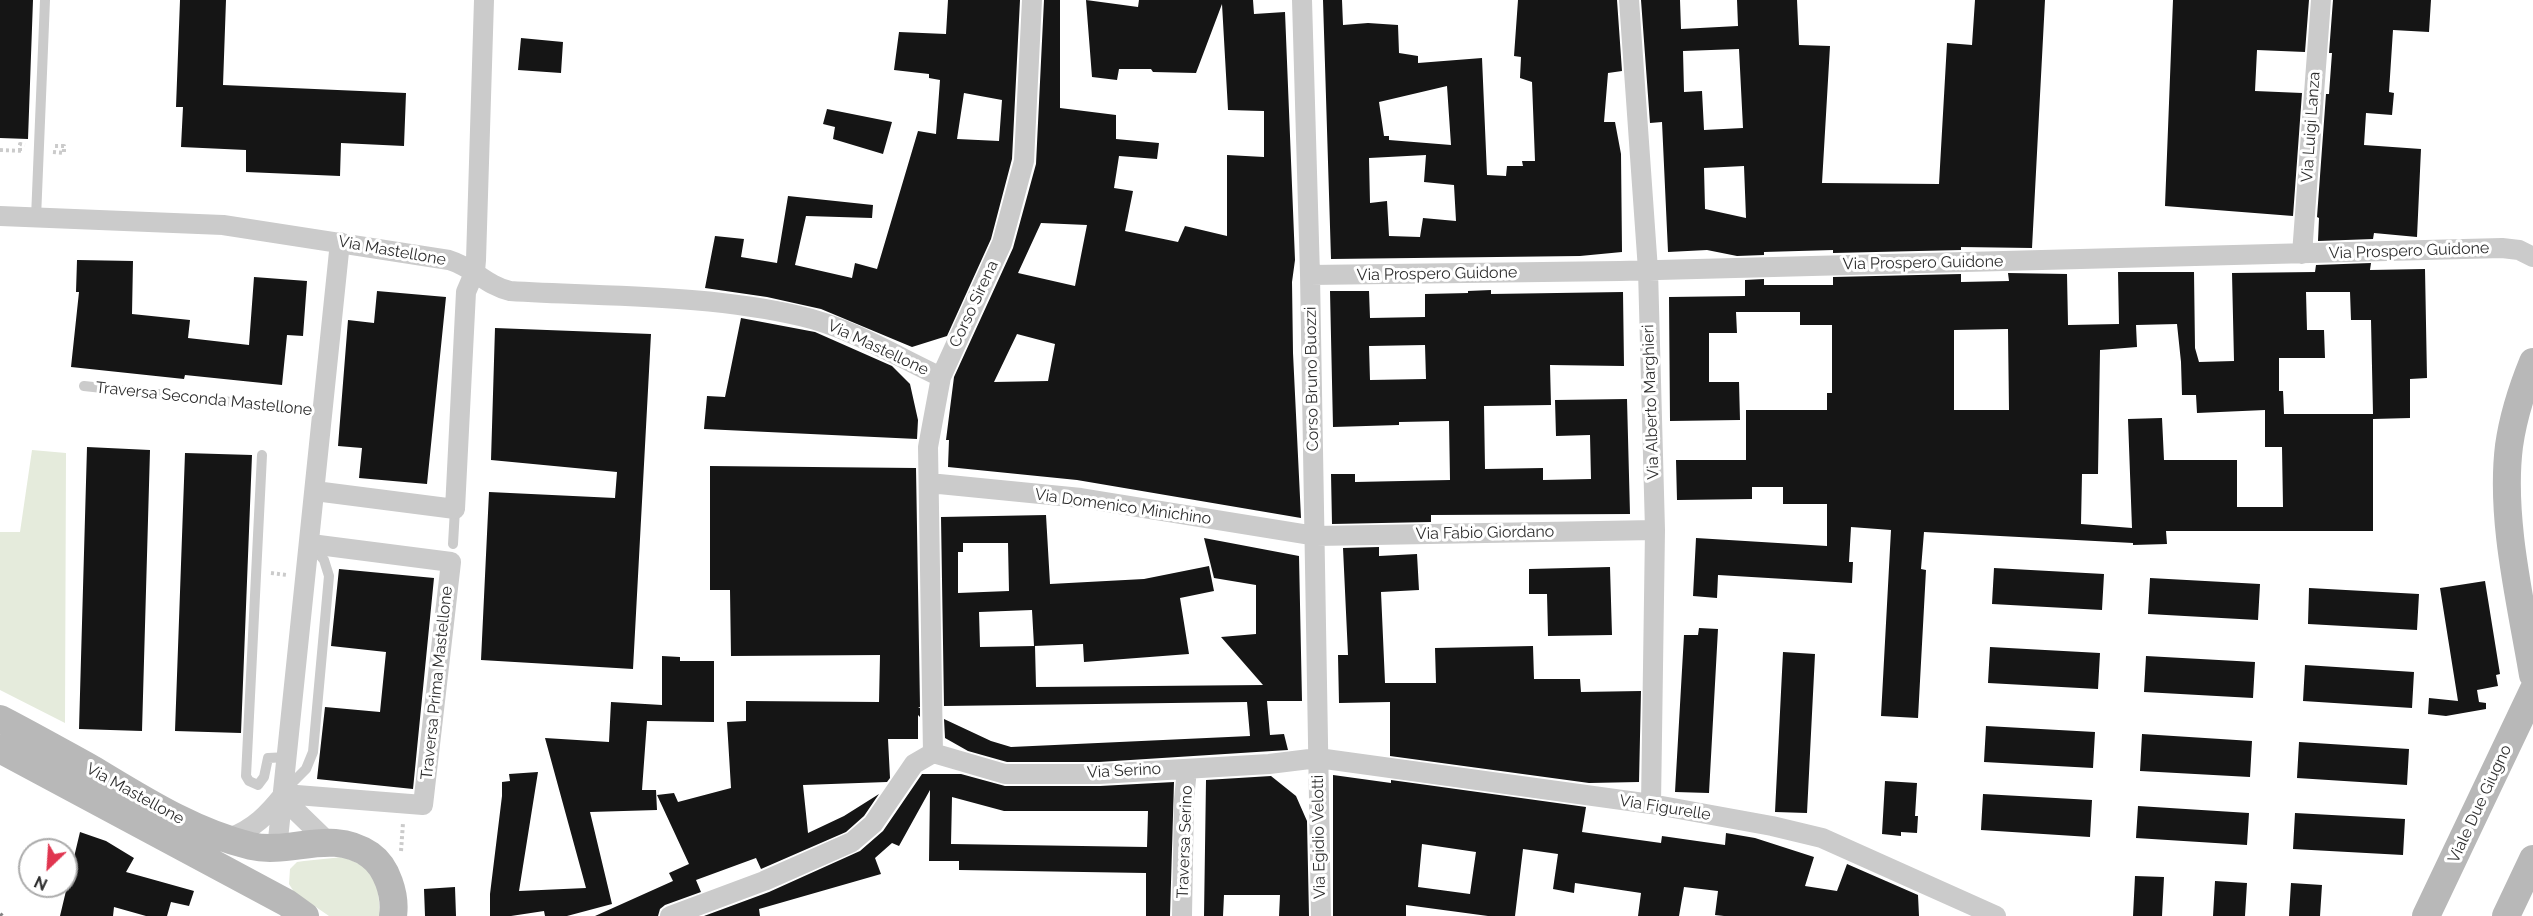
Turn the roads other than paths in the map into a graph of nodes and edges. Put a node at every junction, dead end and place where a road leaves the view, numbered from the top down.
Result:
1 (45, 0) edge
2 (484, 0) edge
3 (1032, 0) edge
4 (1302, 0) edge
5 (1629, 0) edge
6 (2321, 0) edge
7 (0, 216) edge
8 (36, 218) junction
9 (340, 242) junction
10 (2302, 254) junction
11 (2533, 257) edge
12 (1648, 270) junction
13 (476, 271) junction
14 (1310, 276) junction
15 (2533, 362) edge
16 (941, 377) junction
17 (84, 386) dead end
18 (323, 412) junction
19 (262, 455) dead end
20 (929, 483) junction
21 (315, 491) junction
22 (455, 509) junction
23 (1655, 530) junction
24 (1316, 536) junction
25 (311, 544) junction
26 (453, 544) dead end
27 (2533, 675) edge
28 (2533, 691) edge
29 (0, 718) edge
30 (0, 749) edge
31 (933, 753) junction
32 (288, 757) junction
33 (1318, 758) junction
34 (1187, 768) junction
35 (284, 792) junction
36 (1651, 804) junction
37 (229, 838) junction
38 (327, 841) junction
39 (278, 849) junction
40 (2533, 859) edge
41 (296, 910) edge
42 (393, 916) edge
43 (670, 916) edge
44 (1182, 916) edge
45 (1321, 916) edge
46 (1996, 916) edge
47 (2426, 916) edge
48 (2506, 916) edge

1 - 8 lane
2 - 13 street
3 - 16 street, Corso Sirena
4 - 14 street, Corso Bruno Buozzi
5 - 12 street, Via Alberto Marghieri
6 - 10 street, Via Luigi Lanza
7 - 8 street, Via Mastellone
8 - 9 street, Via Mastellone
9 - 13 street, Via Mastellone
9 - 18 street, Traversa Seconda Mastellone
10 - 11 street, Via Prospero Guidone
10 - 12 street, Via Prospero Guidone
12 - 14 street, Via Prospero Guidone
12 - 23 street, Via Alberto Marghieri
13 - 16 street, Via Mastellone
13 - 22 street
14 - 24 street, Corso Bruno Buozzi
15 - 27 street
16 - 20 street, Corso Sirena
17 - 18 lane, Traversa Seconda Mastellone
18 - 21 street, Traversa Seconda Mastellone
19 - 32 lane
20 - 24 street, Via Domenico Minichino
20 - 31 street, Corso Sirena
21 - 22 street
21 - 25 street, Traversa Seconda Mastellone
22 - 26 lane
23 - 24 street, Via Fabio Giordano
23 - 36 street, Via Alberto Marghieri
24 - 33 street, Corso Bruno Buozzi
25 - 32 street, Traversa Seconda Mastellone
25 - 35 lane
25 - 35 street, Traversa Prima Mastellone
28 - 47 street, Viale Due Giugno
29 - 37 street, Via Mastellone
30 - 41 street, Via Mastellone
31 - 34 street, Via Serino
31 - 43 street
32 - 35 street, Traversa Seconda Mastellone
33 - 34 street, Via Serino
33 - 36 street, Via Figurelle
33 - 45 street, Via Egidio Velotti
34 - 44 street, Traversa Serino
35 - 37 street
35 - 38 street
35 - 39 street, Traversa Seconda Mastellone
36 - 46 street, Via Figurelle
37 - 39 street, Via Mastellone
38 - 39 street, Via Mastellone
38 - 42 street
39 - 41 street
40 - 48 street

